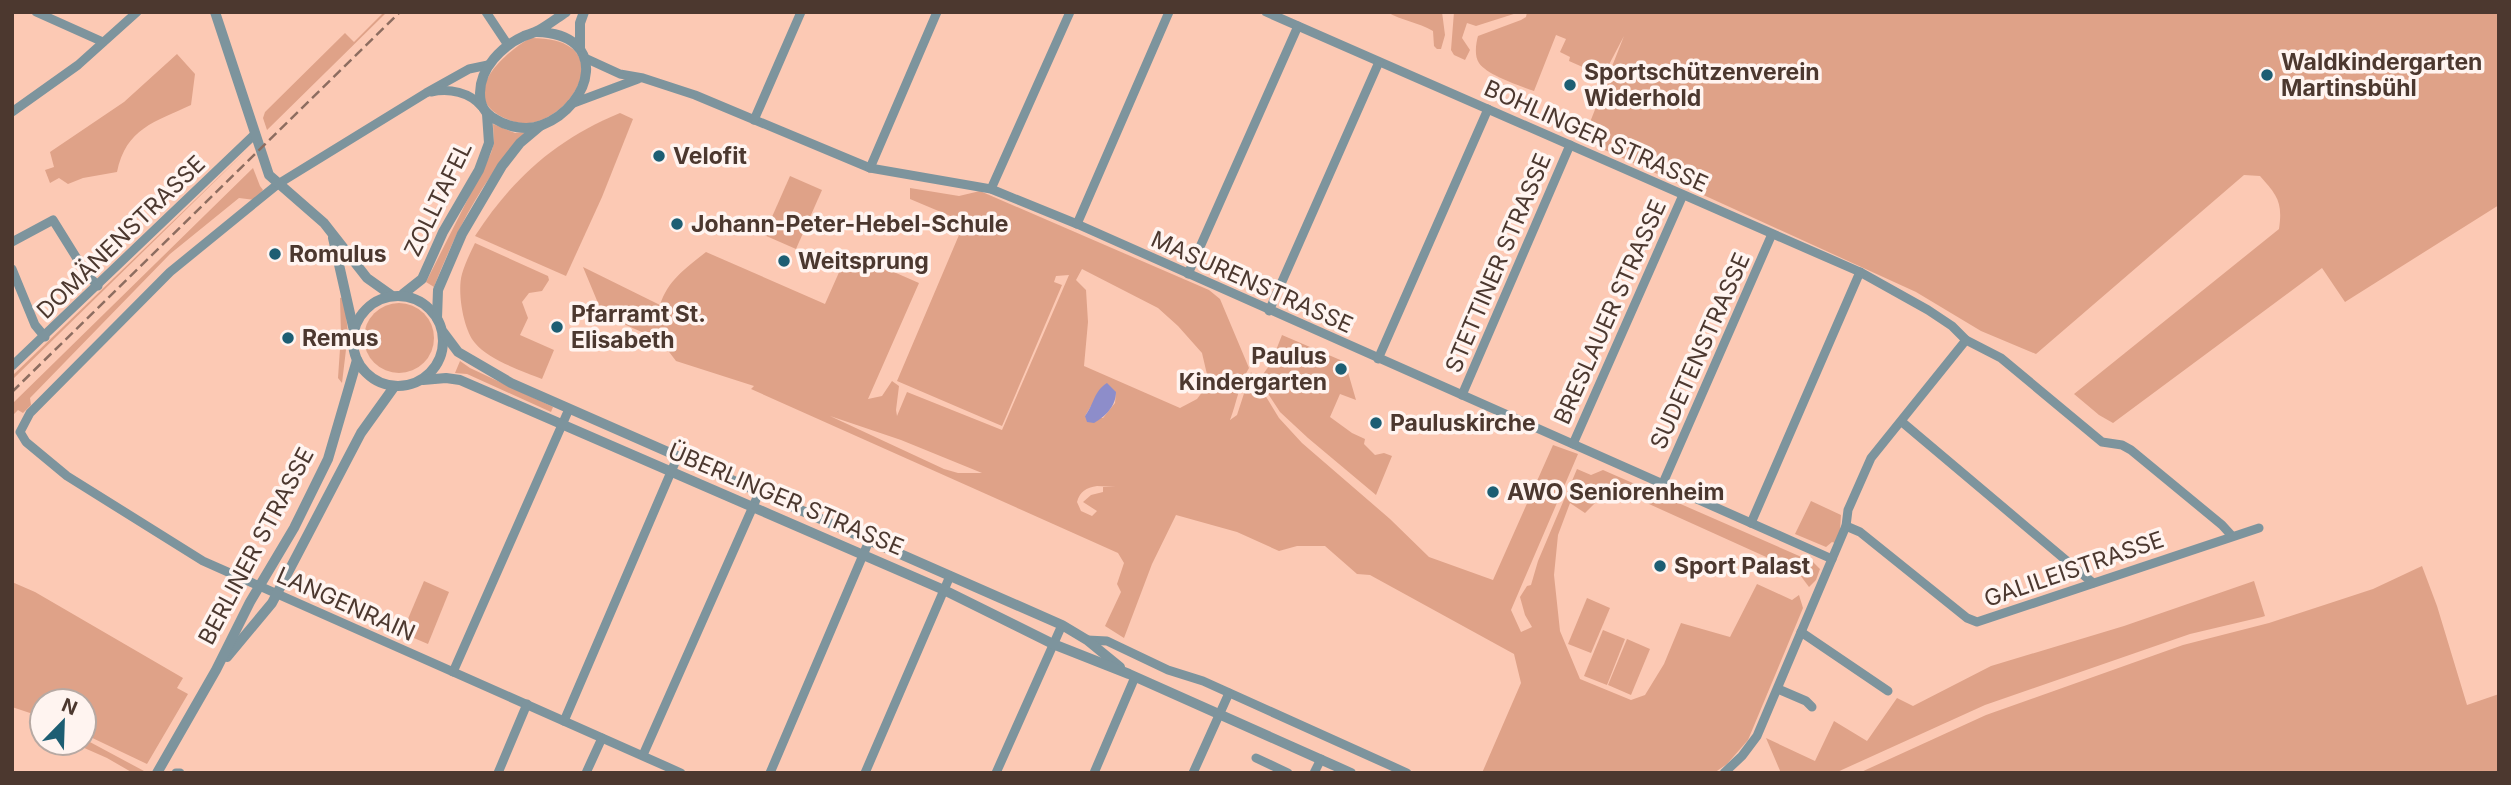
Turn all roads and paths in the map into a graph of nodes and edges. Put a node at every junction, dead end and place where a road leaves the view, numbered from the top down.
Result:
1 (36, 12) edge
2 (137, 12) edge
3 (215, 12) edge
4 (486, 12) edge
5 (566, 12) edge
6 (584, 12) edge
7 (801, 12) edge
8 (937, 12) edge
9 (1070, 12) edge
10 (1169, 12) edge
11 (1266, 12) edge
12 (1298, 26) junction
13 (537, 32) junction
14 (103, 42) junction
15 (508, 45) junction
16 (580, 47) junction
17 (585, 58) junction
18 (1379, 62) junction
19 (488, 65) junction
20 (643, 78) junction
21 (426, 93) junction
22 (571, 104) junction
23 (1488, 110) junction
24 (485, 111) junction
25 (12, 112) edge
26 (754, 120) junction
27 (539, 126) junction
28 (255, 134) junction
29 (1570, 145) junction
30 (870, 168) junction
31 (278, 184) junction
32 (991, 189) junction
33 (1683, 195) junction
34 (1077, 224) junction
35 (1772, 234) junction
36 (333, 238) junction
37 (12, 242) edge
38 (12, 269) edge
39 (1860, 272) junction
40 (1188, 274) junction
41 (98, 286) junction
42 (397, 295) junction
43 (1269, 311) junction
44 (437, 318) junction
45 (354, 331) junction
46 (443, 332) junction
47 (45, 337) junction
48 (1966, 340) junction
49 (1378, 359) junction
50 (357, 360) junction
51 (12, 366) edge
52 (423, 380) junction
53 (394, 387) junction
54 (1462, 395) junction
55 (569, 409) junction
56 (1902, 422) junction
57 (562, 425) junction
58 (1573, 444) junction
59 (677, 458) junction
60 (671, 472) junction
61 (1663, 483) junction
62 (759, 493) junction
63 (753, 507) junction
64 (1751, 523) junction
65 (1846, 526) junction
66 (2259, 528) dead end
67 (2232, 536) junction
68 (869, 541) junction
69 (863, 555) junction
70 (1832, 559) junction
71 (950, 576) junction
72 (2094, 583) junction
73 (260, 587) junction
74 (944, 590) junction
75 (277, 595) junction
76 (1062, 625) junction
77 (1801, 632) junction
78 (1087, 640) junction
79 (1054, 644) junction
80 (216, 670) junction
81 (453, 672) junction
82 (1132, 676) junction
83 (1778, 690) junction
84 (1888, 691) dead end
85 (1229, 693) junction
86 (527, 705) junction
87 (1812, 706) dead end
88 (1219, 714) junction
89 (564, 721) junction
90 (602, 738) junction
91 (643, 755) junction
92 (1256, 758) dead end
93 (1321, 759) junction
94 (157, 773) edge
95 (498, 773) edge
96 (586, 773) edge
97 (681, 773) edge
98 (770, 773) edge
99 (864, 773) edge
100 (996, 773) edge
101 (1094, 773) edge
102 (1193, 773) edge
103 (1288, 773) edge
104 (1314, 773) edge
105 (1351, 773) edge
106 (1407, 773) edge
107 (1724, 773) edge

1 - 14 street
2 - 14 street
3 - 28 street
4 - 15 street
5 - 13 street
6 - 16 street
7 - 26 street
8 - 30 street
9 - 32 street
10 - 34 street
11 - 12 street, BOHLINGER STRASSE
12 - 18 street, BOHLINGER STRASSE
12 - 40 street
13 - 15 street
13 - 16 street
14 - 25 street
15 - 19 street
16 - 17 street
17 - 20 street, MASURENSTRASSE
17 - 22 street
18 - 23 street, BOHLINGER STRASSE
18 - 43 street
19 - 21 street
19 - 24 street
20 - 22 street
20 - 26 street, MASURENSTRASSE
21 - 24 street
21 - 31 street
22 - 27 street
23 - 29 street, BOHLINGER STRASSE
23 - 49 street
24 - 27 street
24 - 42 street, ZOLLTAFEL
26 - 30 street, MASURENSTRASSE
27 - 44 street, ZOLLTAFEL
28 - 31 street
28 - 41 street, DOMÄNENSTRASSE
29 - 33 street, BOHLINGER STRASSE
29 - 54 street, STETTINER STRASSE
30 - 32 street, MASURENSTRASSE
31 - 36 street
31 - 73 street, LANGENRAIN
32 - 34 street, MASURENSTRASSE
33 - 35 street, BOHLINGER STRASSE
33 - 58 street, BRESLAUER STRASSE
34 - 40 street, MASURENSTRASSE
35 - 39 street, BOHLINGER STRASSE
35 - 61 street, SUDETENSTRASSE
36 - 42 street
36 - 45 street
37 - 41 street
38 - 47 street
39 - 48 street, BOHLINGER STRASSE
39 - 64 street
40 - 43 street, MASURENSTRASSE
41 - 47 street, DOMÄNENSTRASSE
42 - 44 street
42 - 45 street
43 - 49 street, MASURENSTRASSE
44 - 46 street
45 - 50 street
46 - 52 street
46 - 55 street, ÜBERLINGER STRASSE
47 - 51 street, DOMÄNENSTRASSE
48 - 56 street
48 - 67 street, BOHLINGER STRASSE
49 - 54 street, MASURENSTRASSE
50 - 53 street
50 - 73 street, BERLINER STRASSE
52 - 53 street
52 - 57 street, ÜBERLINGER STRASSE
53 - 75 street, BERLINER STRASSE
54 - 58 street, MASURENSTRASSE
55 - 57 street
55 - 59 street, ÜBERLINGER STRASSE
56 - 65 street
56 - 72 street
57 - 60 street, ÜBERLINGER STRASSE
57 - 81 street
58 - 61 street, MASURENSTRASSE
59 - 60 street
59 - 62 street, ÜBERLINGER STRASSE
60 - 63 street, ÜBERLINGER STRASSE
60 - 89 street
61 - 64 street, MASURENSTRASSE
62 - 63 street
62 - 68 street, ÜBERLINGER STRASSE
63 - 69 street, ÜBERLINGER STRASSE
63 - 91 street
64 - 70 street, MASURENSTRASSE
65 - 70 street
65 - 72 street, GALILEISTRASSE
66 - 67 street, GALILEISTRASSE
67 - 72 street, GALILEISTRASSE
68 - 69 street
68 - 71 street, ÜBERLINGER STRASSE
69 - 74 street, ÜBERLINGER STRASSE
69 - 98 street
70 - 77 street
71 - 74 street
71 - 76 street, ÜBERLINGER STRASSE
73 - 75 street, LANGENRAIN
73 - 80 street, BERLINER STRASSE
74 - 79 street, ÜBERLINGER STRASSE
74 - 99 street
75 - 80 street, BERLINER STRASSE
75 - 81 street, LANGENRAIN
76 - 78 street, ÜBERLINGER STRASSE
76 - 79 street
77 - 83 street
77 - 84 street
78 - 82 street, ÜBERLINGER STRASSE
78 - 85 street, ÜBERLINGER STRASSE
79 - 82 street, ÜBERLINGER STRASSE
79 - 100 street
80 - 94 street
81 - 86 street, LANGENRAIN
82 - 88 street, ÜBERLINGER STRASSE
82 - 101 street
83 - 87 street
83 - 107 street
85 - 88 street
85 - 106 street, ÜBERLINGER STRASSE
86 - 89 street, LANGENRAIN
86 - 95 street
88 - 93 street, ÜBERLINGER STRASSE
88 - 102 street
89 - 90 street, LANGENRAIN
90 - 91 street, LANGENRAIN
90 - 96 street
91 - 97 street, LANGENRAIN
92 - 103 street
93 - 104 street
93 - 105 street, ÜBERLINGER STRASSE

